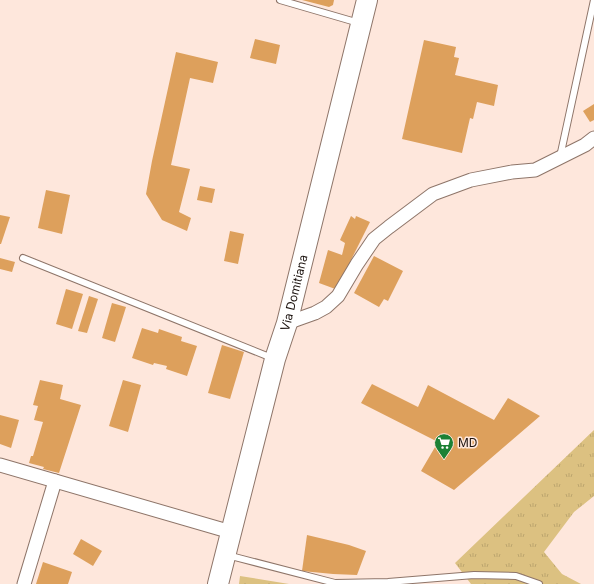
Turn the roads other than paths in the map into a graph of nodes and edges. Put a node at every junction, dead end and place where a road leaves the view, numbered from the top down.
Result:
1 (280, 0) edge
2 (367, 0) edge
3 (594, 0) edge
4 (361, 23) junction
5 (594, 138) edge
6 (560, 157) junction
7 (23, 258) dead end
8 (287, 323) junction
9 (275, 359) junction
10 (0, 465) edge
11 (54, 480) junction
12 (232, 532) junction
13 (226, 555) junction
14 (24, 584) edge
15 (218, 584) edge
16 (539, 584) edge

1 - 4 lane
2 - 4 main road, Via Domitiana
3 - 6 lane
4 - 8 main road, Via Domitiana
5 - 6 street
6 - 8 street
7 - 9 lane
8 - 9 main road, Via Domitiana
9 - 12 main road, Via Domitiana
10 - 11 street
11 - 12 street
11 - 14 street
12 - 13 main road, Via Domitiana
13 - 15 main road, Via Domitiana
13 - 16 lane

